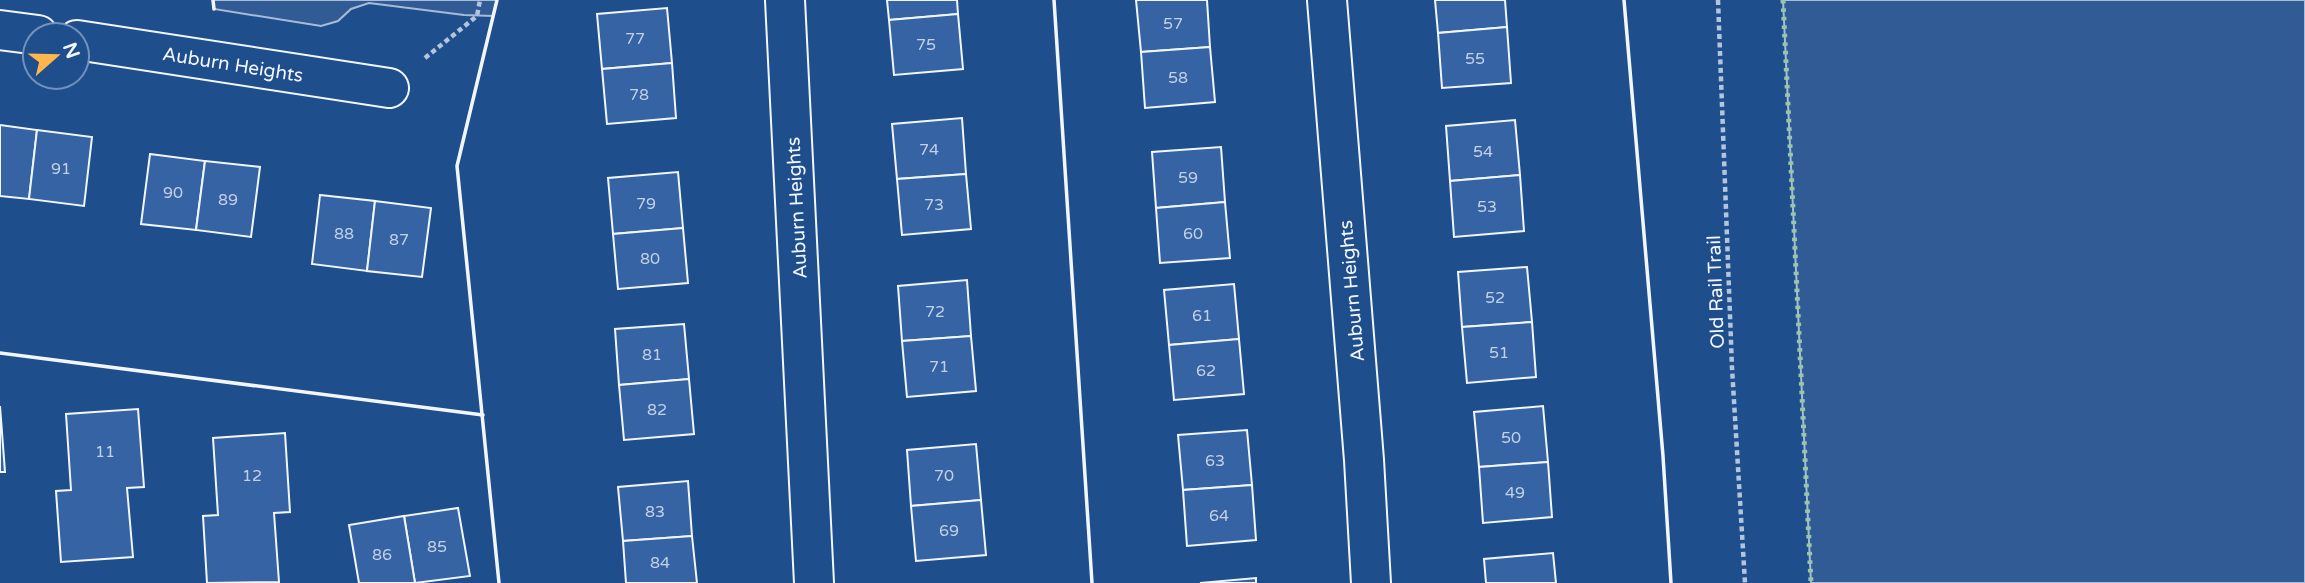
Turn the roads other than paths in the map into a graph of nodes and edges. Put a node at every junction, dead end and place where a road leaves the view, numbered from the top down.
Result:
1 (785, 0) edge
2 (1327, 0) edge
3 (0, 30) edge
4 (21, 33) edge
5 (91, 42) edge
6 (389, 88) road end
7 (814, 583) edge
8 (1371, 583) edge

1 - 7 street, Auburn Heights
2 - 8 street, Auburn Heights
3 - 4 street
5 - 6 street, Auburn Heights

